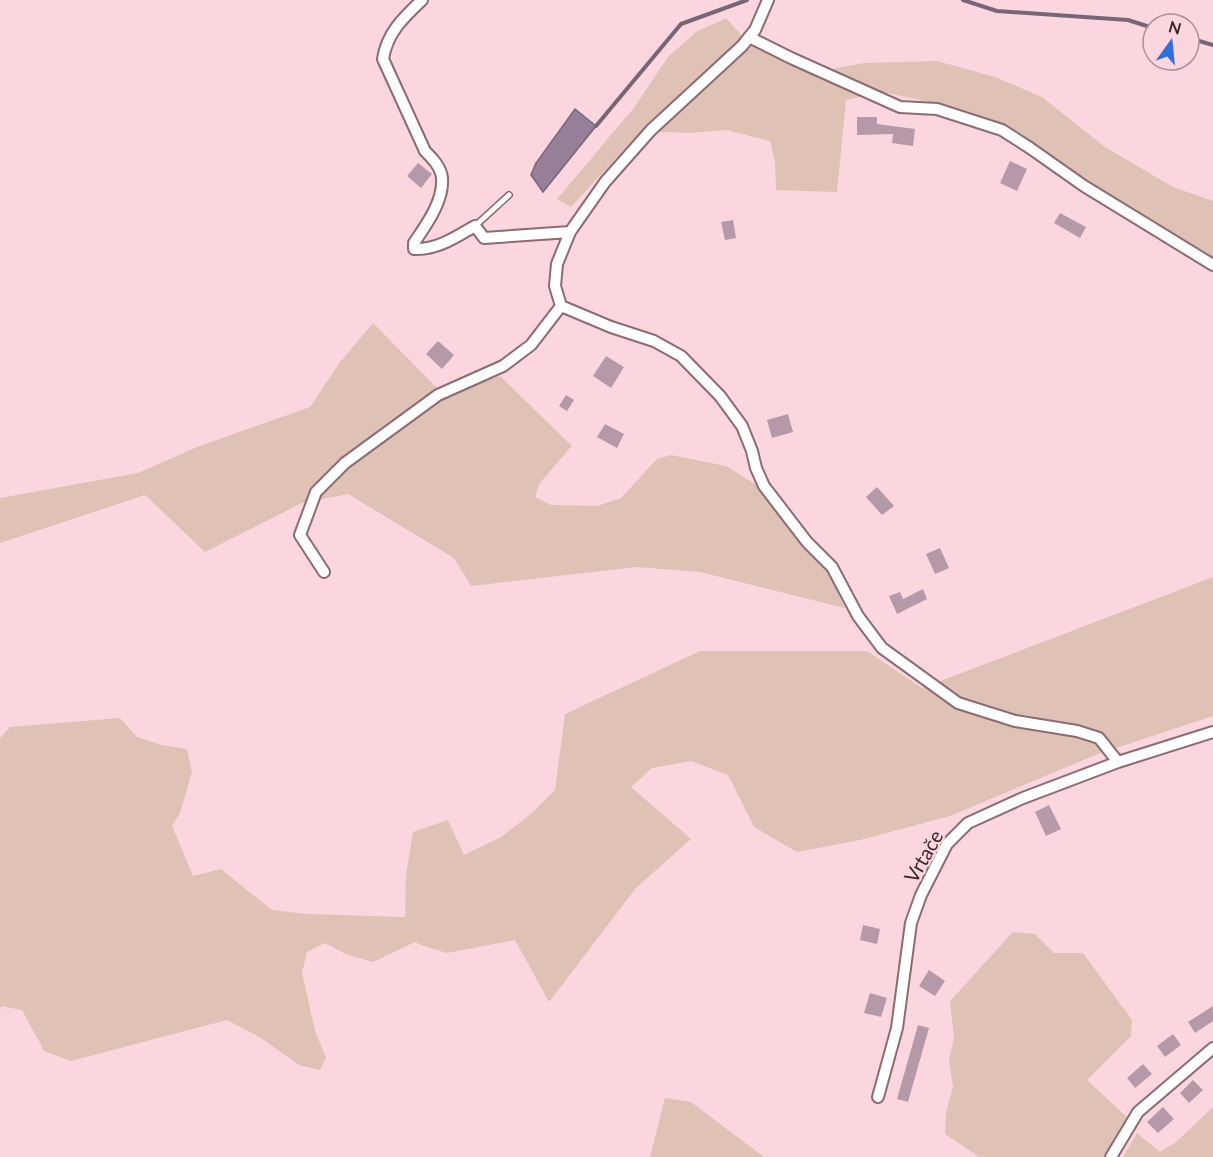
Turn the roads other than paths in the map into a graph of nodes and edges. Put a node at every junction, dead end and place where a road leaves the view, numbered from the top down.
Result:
1 (422, 0) edge
2 (768, 0) edge
3 (749, 37) junction
4 (509, 195) dead end
5 (475, 226) junction
6 (570, 232) junction
7 (1213, 265) edge
8 (561, 306) junction
9 (324, 572) dead end
10 (1213, 732) edge
11 (1118, 762) junction
12 (1213, 1048) edge
13 (878, 1097) dead end
14 (1111, 1157) edge

1 - 5 street
2 - 3 street
3 - 6 street
3 - 7 street
4 - 5 lane
5 - 6 street
6 - 8 street
8 - 9 street
8 - 11 street
10 - 11 street, Vrtače
11 - 13 street, Vrtače
12 - 14 street

